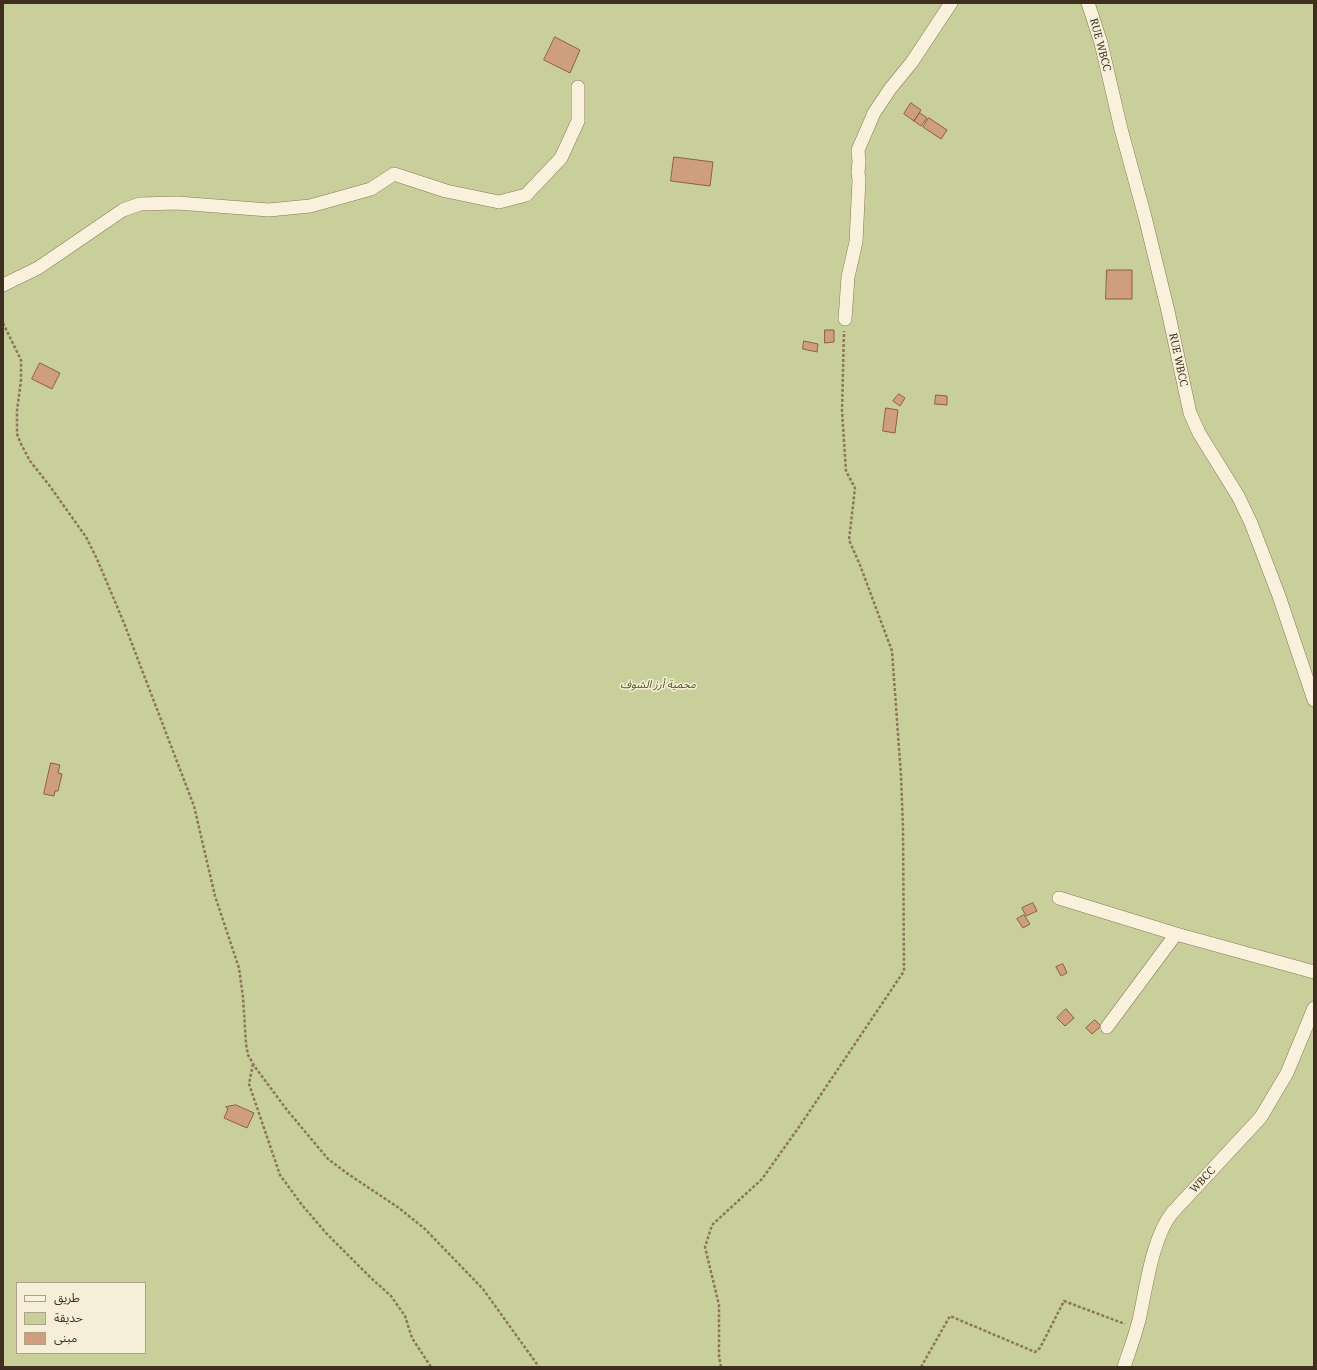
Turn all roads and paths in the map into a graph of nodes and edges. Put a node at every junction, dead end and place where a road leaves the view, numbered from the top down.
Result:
1 (951, 3) edge
2 (1088, 3) edge
3 (578, 87) dead end
4 (3, 285) edge
5 (845, 319) joint
6 (3, 323) edge
7 (1314, 700) edge
8 (1059, 898) dead end
9 (1176, 934) junction
10 (1314, 972) edge
11 (1314, 1008) edge
12 (1107, 1027) dead end
13 (253, 1064) junction
14 (1137, 1328) junction
15 (431, 1367) edge
16 (539, 1367) edge
17 (721, 1367) edge
18 (921, 1367) edge
19 (1124, 1367) edge

1 - 5 street
2 - 7 street, RUE WBCC
3 - 4 street
5 - 17 path
6 - 13 path
8 - 9 street
9 - 10 street
9 - 12 street
11 - 14 street, WBCC
13 - 15 path
13 - 16 path
14 - 18 path
14 - 19 street, WBCC

